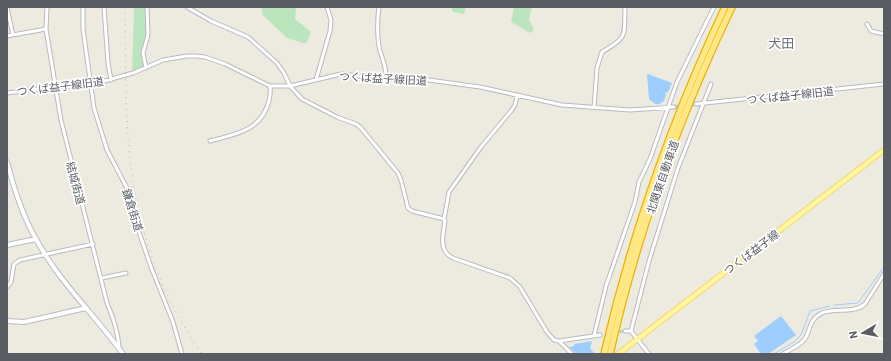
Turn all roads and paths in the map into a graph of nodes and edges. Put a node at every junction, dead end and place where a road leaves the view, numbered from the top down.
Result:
1 (47, 7) edge
2 (83, 7) edge
3 (104, 7) edge
4 (147, 7) edge
5 (187, 7) edge
6 (327, 7) edge
7 (379, 7) edge
8 (625, 7) edge
9 (714, 7) edge
10 (725, 7) edge
11 (732, 7) edge
12 (7, 8) edge
13 (867, 24) dead end
14 (46, 29) junction
15 (884, 34) edge
16 (13, 35) junction
17 (7, 36) edge
18 (146, 68) junction
19 (386, 76) junction
20 (111, 80) junction
21 (316, 80) junction
22 (711, 84) dead end
23 (884, 84) edge
24 (90, 85) junction
25 (270, 86) junction
26 (290, 86) junction
27 (55, 87) junction
28 (7, 92) edge
29 (517, 96) junction
30 (696, 104) tunnel mouth
31 (703, 104) junction
32 (594, 107) junction
33 (668, 107) junction
34 (674, 107) tunnel mouth
35 (210, 141) dead end
36 (884, 150) edge
37 (7, 162) edge
38 (444, 219) junction
39 (36, 239) junction
40 (93, 244) junction
41 (7, 245) edge
42 (44, 254) junction
43 (126, 273) dead end
44 (884, 274) edge
45 (102, 278) junction
46 (7, 287) edge
47 (86, 308) junction
48 (7, 321) edge
49 (625, 331) tunnel mouth
50 (631, 331) junction
51 (600, 335) dead end
52 (594, 336) junction
53 (638, 339) junction
54 (560, 341) junction
55 (119, 347) junction
56 (611, 352) edge
57 (123, 354) edge
58 (182, 354) edge
59 (572, 354) edge
60 (604, 354) edge
61 (618, 354) edge
62 (649, 354) edge
63 (783, 354) edge

1 - 14 street, 結城街道
2 - 24 street, 鎌倉街道
3 - 20 street
4 - 18 street
5 - 26 street
6 - 21 street
7 - 19 street
8 - 32 street
9 - 33 street
10 - 60 highway, 北関東自動車道
11 - 56 highway, 北関東自動車道
12 - 16 street
13 - 15 street
14 - 16 street
14 - 27 street, 結城街道
16 - 17 street
18 - 20 street, つくば益子線旧道
18 - 25 street, つくば益子線旧道
19 - 21 street, つくば益子線旧道
19 - 29 street, つくば益子線旧道
20 - 24 street, つくば益子線旧道
21 - 26 street, つくば益子線旧道
22 - 31 street
23 - 31 street, つくば益子線旧道
24 - 27 street, つくば益子線旧道
24 - 58 street, 鎌倉街道
25 - 26 street, つくば益子線旧道
25 - 35 street
26 - 38 street
27 - 28 street, つくば益子線旧道
27 - 40 street, 結城街道
29 - 32 street, つくば益子線旧道
29 - 38 street
30 - 31 street, つくば益子線旧道
31 - 50 street
32 - 33 street, つくば益子線旧道
33 - 34 street, つくば益子線旧道
33 - 52 street
36 - 53 main road, つくば益子線
37 - 39 street
38 - 54 street
39 - 41 street
39 - 42 street
40 - 42 street
40 - 45 street, 結城街道
42 - 46 street
42 - 47 street
43 - 45 street
44 - 63 street
45 - 55 street, 結城街道
47 - 48 street
47 - 55 street
49 - 50 street
50 - 53 street
51 - 52 street
52 - 54 street
53 - 61 main road, つくば益子線
53 - 62 street
54 - 59 street
55 - 57 street, 結城街道

